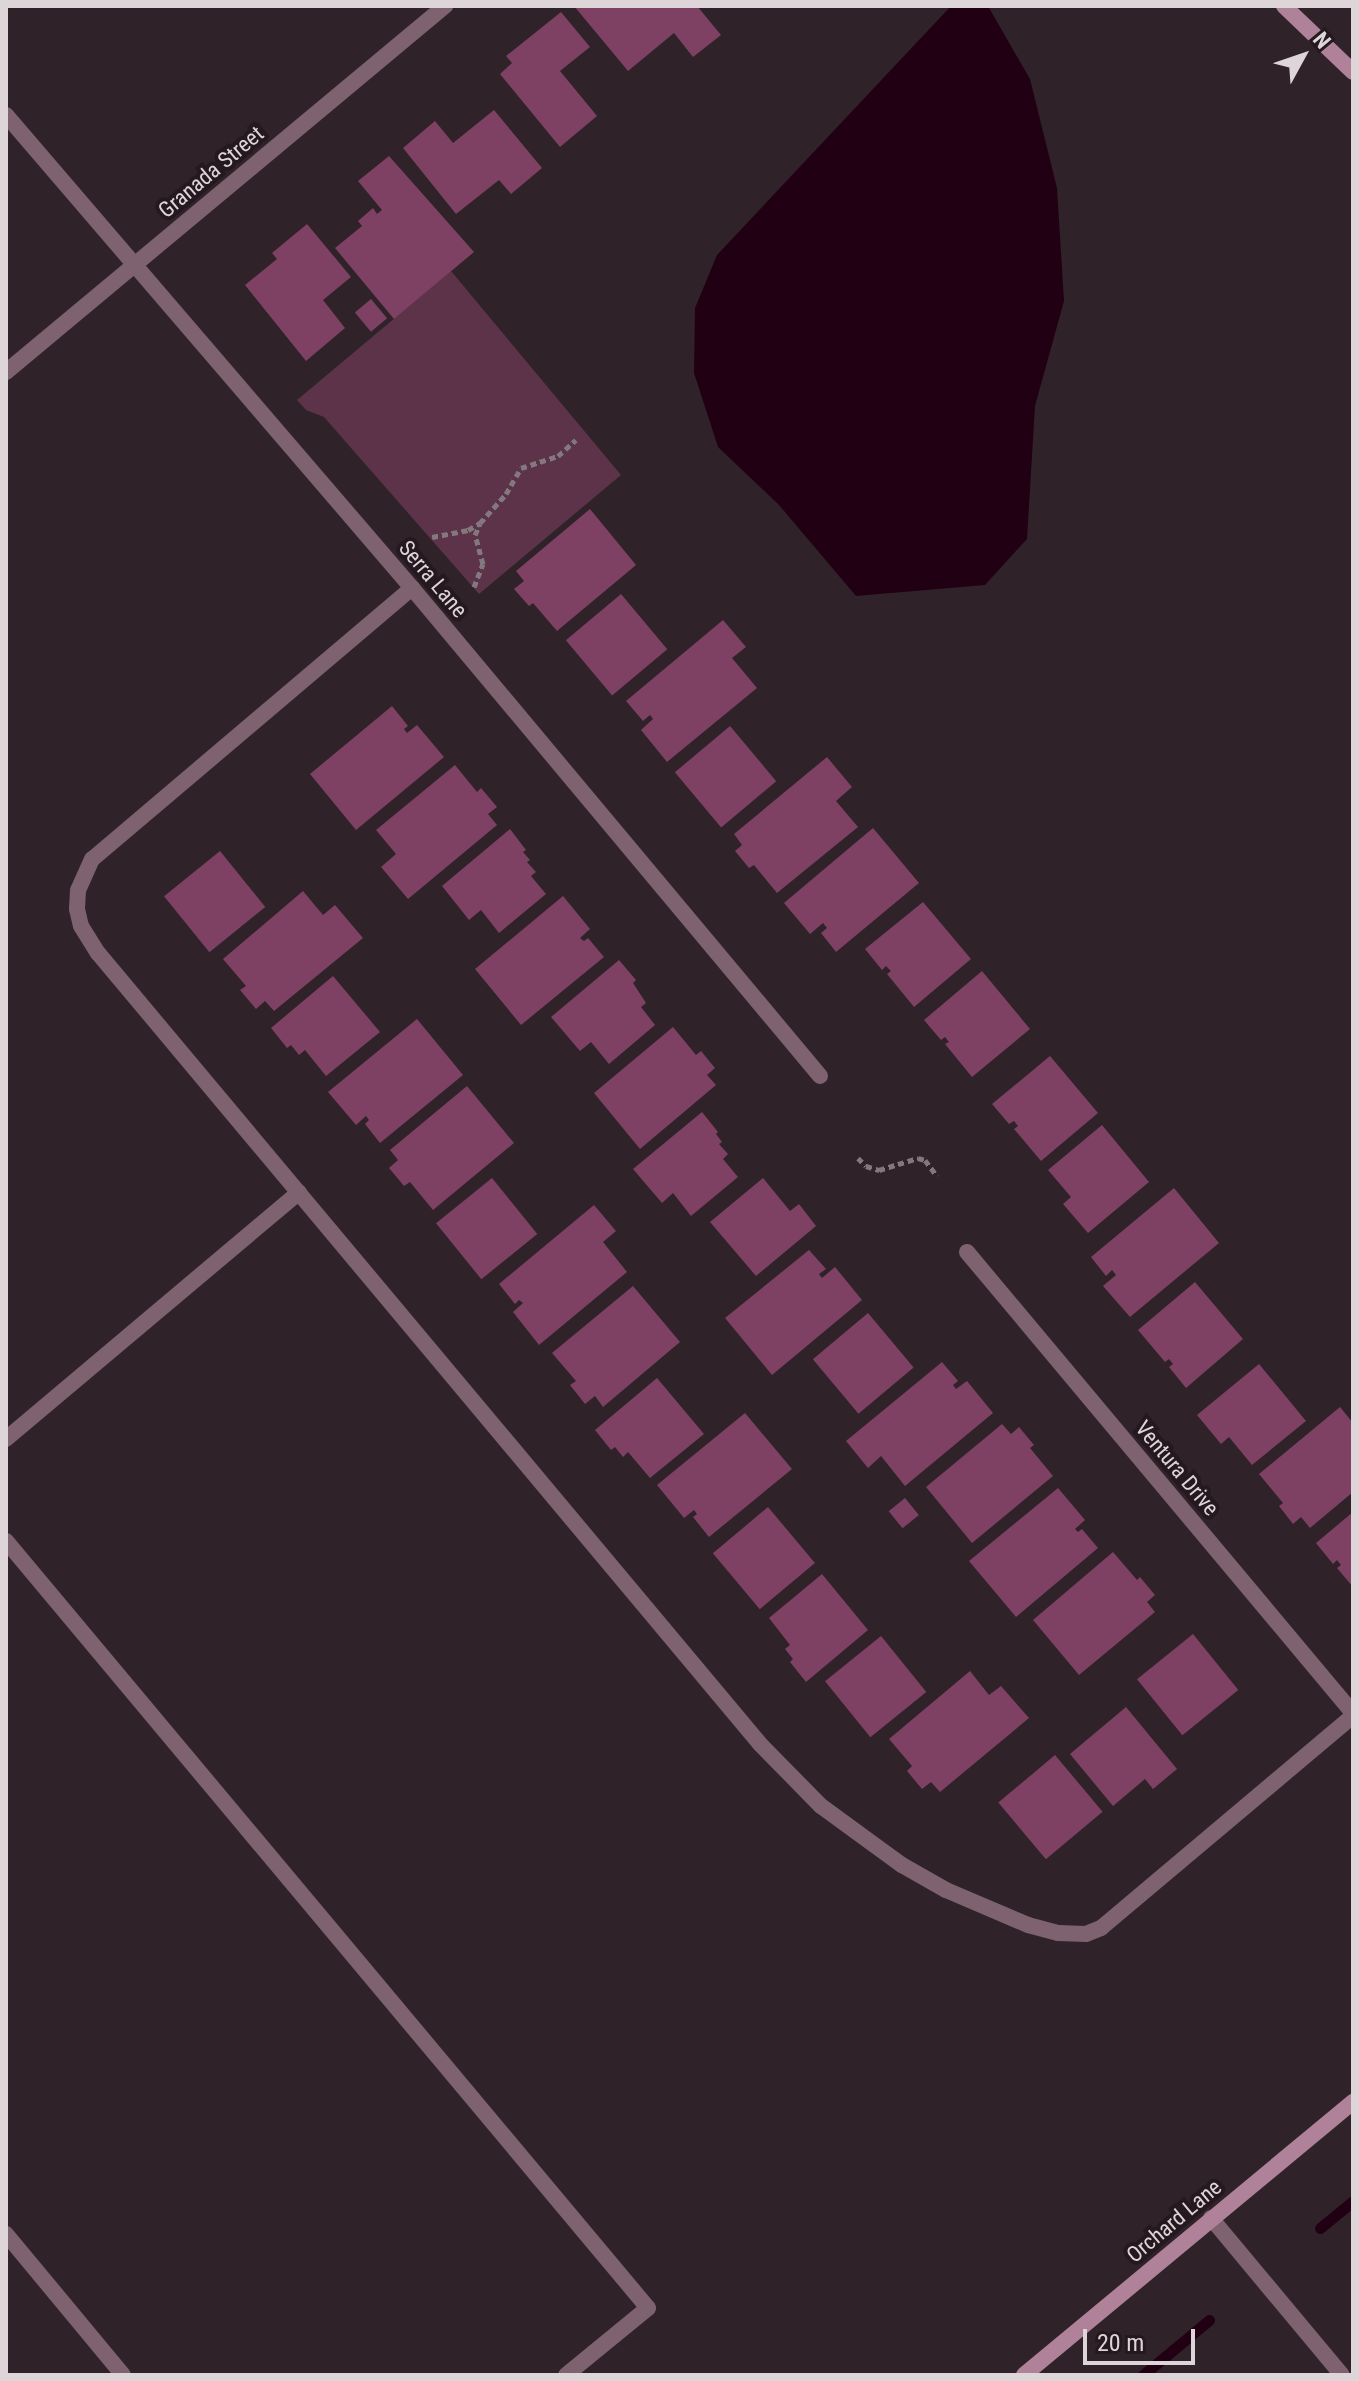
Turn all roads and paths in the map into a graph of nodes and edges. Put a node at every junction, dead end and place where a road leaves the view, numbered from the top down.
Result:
1 (445, 6) edge
2 (1284, 6) edge
3 (1353, 72) edge
4 (6, 115) edge
5 (135, 264) junction
6 (6, 372) edge
7 (576, 440) dead end
8 (480, 523) junction
9 (454, 532) junction
10 (432, 537) dead end
11 (478, 546) junction
12 (474, 587) dead end
13 (412, 588) junction
14 (820, 1076) dead end
15 (858, 1158) dead end
16 (937, 1176) dead end
17 (299, 1192) junction
18 (967, 1252) dead end
19 (6, 1439) edge
20 (6, 1541) edge
21 (1353, 1714) edge
22 (1353, 2102) edge
23 (1211, 2218) junction
24 (6, 2234) edge
25 (123, 2375) edge
26 (566, 2375) edge
27 (1024, 2375) edge
28 (1342, 2375) edge

1 - 5 street, Granada Street
2 - 3 street
4 - 5 street, Serra Lane
5 - 6 street, Granada Street
5 - 13 street, Serra Lane
7 - 8 path
8 - 9 path
8 - 11 path
9 - 10 path
9 - 11 path
11 - 12 path
13 - 14 street, Serra Lane
13 - 17 street
15 - 16 path
17 - 19 street
17 - 21 street
18 - 21 street, Ventura Drive
20 - 26 street
22 - 23 street, Orchard Lane
23 - 27 street, Orchard Lane
23 - 28 street
24 - 25 street

